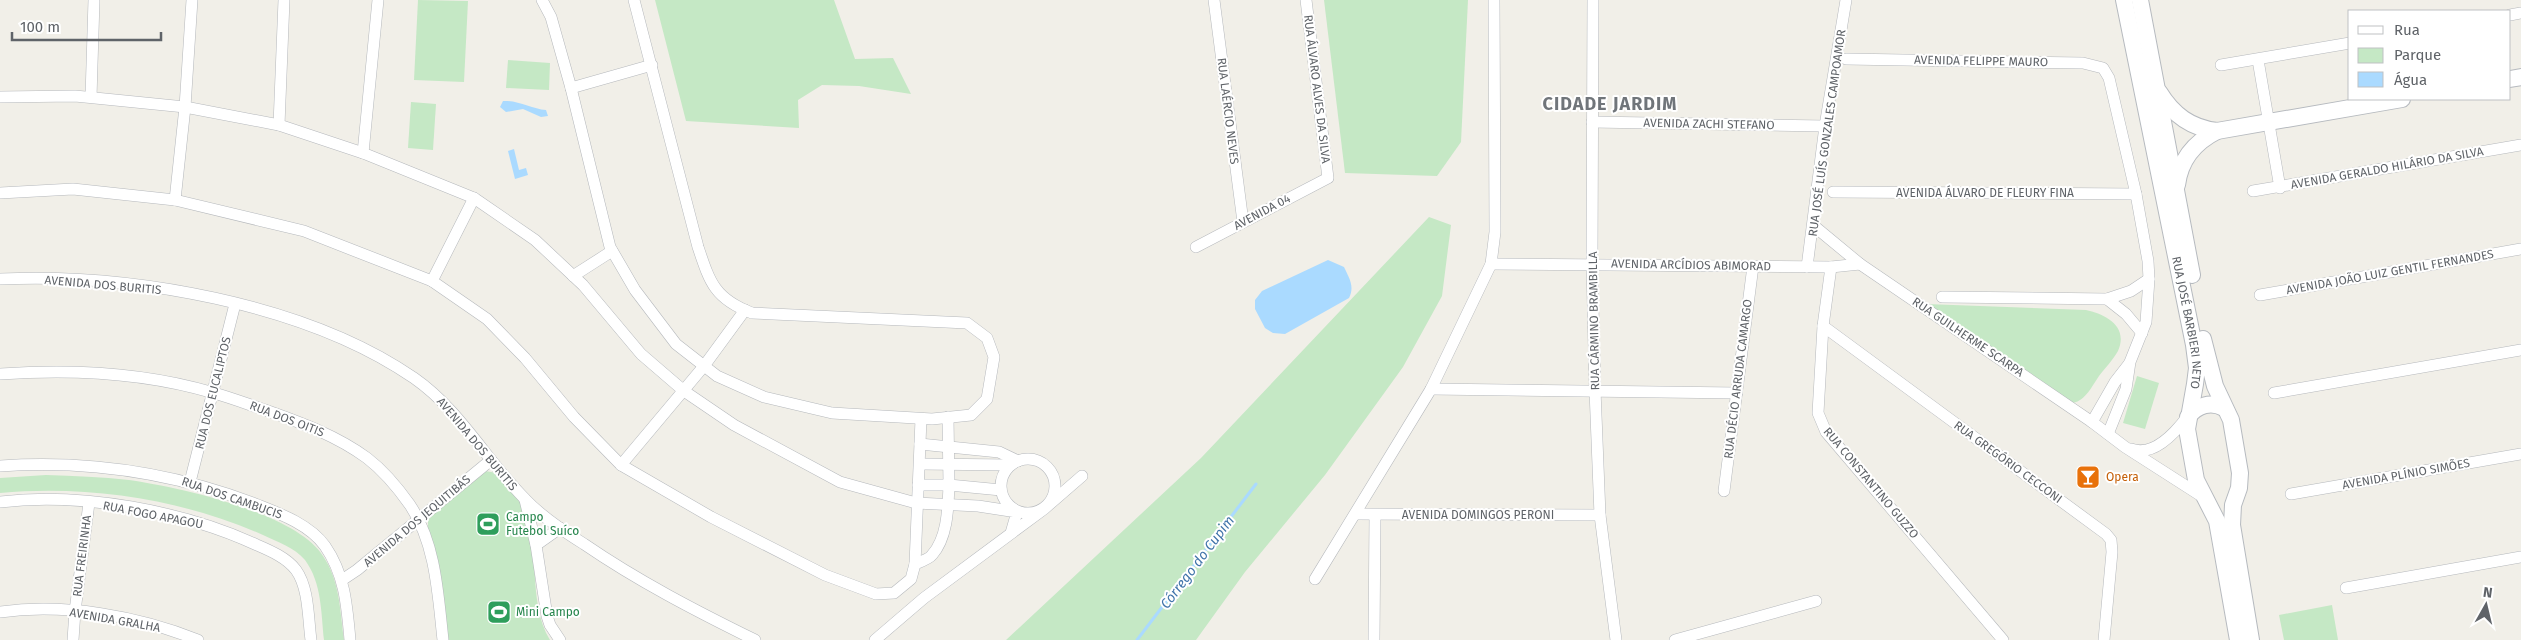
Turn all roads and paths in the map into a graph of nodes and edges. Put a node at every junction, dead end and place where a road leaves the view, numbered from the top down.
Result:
1 (94, 0) edge
2 (192, 0) edge
3 (284, 0) edge
4 (378, 0) edge
5 (542, 0) edge
6 (634, 0) edge
7 (1214, 0) edge
8 (1306, 0) edge
9 (1494, 0) edge
10 (1593, 0) edge
11 (1846, 0) edge
12 (2128, 0) edge
13 (2348, 43) edge
14 (1846, 58) dead end
15 (2258, 60) junction
16 (652, 65) junction
17 (2221, 66) dead end
18 (2156, 86) junction
19 (571, 88) junction
20 (0, 97) edge
21 (91, 98) junction
22 (2397, 100) edge
23 (186, 107) junction
24 (1592, 122) junction
25 (2268, 124) junction
26 (279, 125) junction
27 (1826, 126) junction
28 (2217, 131) junction
29 (2521, 145) edge
30 (363, 153) junction
31 (1328, 178) joint
32 (2280, 188) junction
33 (2177, 191) junction
34 (2253, 191) dead end
35 (1833, 192) dead end
36 (0, 193) edge
37 (2136, 194) junction
38 (474, 198) junction
39 (176, 200) junction
40 (1243, 222) junction
41 (1814, 226) junction
42 (1196, 247) dead end
43 (2521, 248) edge
44 (612, 250) junction
45 (1492, 264) junction
46 (1592, 264) junction
47 (1860, 264) junction
48 (1753, 266) junction
49 (1807, 267) junction
50 (1831, 267) junction
51 (573, 276) junction
52 (0, 279) edge
53 (2149, 279) junction
54 (432, 281) junction
55 (2260, 294) dead end
56 (1942, 297) dead end
57 (2107, 299) junction
58 (235, 304) junction
59 (746, 310) junction
60 (1824, 326) junction
61 (2142, 333) junction
62 (2521, 350) edge
63 (2130, 362) junction
64 (704, 366) junction
65 (0, 374) edge
66 (1431, 389) junction
67 (1595, 390) junction
68 (684, 391) junction
69 (213, 392) junction
70 (1737, 393) junction
71 (2274, 393) dead end
72 (2224, 408) junction
73 (948, 417) junction
74 (2188, 417) junction
75 (921, 419) junction
76 (2092, 422) junction
77 (2108, 434) junction
78 (920, 444) junction
79 (949, 447) junction
80 (2125, 447) junction
81 (2521, 454) edge
82 (491, 460) junction
83 (1014, 463) junction
84 (920, 464) junction
85 (950, 464) junction
86 (621, 465) junction
87 (0, 466) edge
88 (1055, 478) junction
89 (190, 482) junction
90 (918, 485) junction
91 (949, 485) junction
92 (2239, 488) junction
93 (1001, 490) junction
94 (1724, 491) dead end
95 (2291, 494) dead end
96 (2203, 497) junction
97 (525, 500) junction
98 (0, 502) edge
99 (88, 502) junction
100 (916, 503) junction
101 (948, 504) junction
102 (1044, 509) junction
103 (1017, 512) junction
104 (1356, 514) junction
105 (1375, 515) junction
106 (1600, 515) junction
107 (418, 519) junction
108 (560, 528) junction
109 (1011, 534) junction
110 (536, 545) junction
111 (2521, 557) edge
112 (915, 564) junction
113 (1315, 579) dead end
114 (342, 580) junction
115 (2346, 588) dead end
116 (1816, 601) dead end
117 (75, 611) junction
118 (0, 612) edge
119 (1710, 635) edge
120 (73, 640) edge
121 (198, 640) edge
122 (311, 640) edge
123 (350, 640) edge
124 (443, 640) edge
125 (560, 640) edge
126 (755, 640) edge
127 (875, 640) edge
128 (1374, 640) edge
129 (1616, 640) edge
130 (1675, 640) edge
131 (2003, 640) edge
132 (2104, 640) edge
133 (2238, 640) edge
134 (2251, 640) edge

1 - 21 street
2 - 23 street
3 - 26 street
4 - 30 street
5 - 19 street
6 - 16 street
7 - 40 street, RUA LAÉRCIO NEVES
8 - 31 street, RUA ÁLVARO ALVES DA SILVA
9 - 45 street
10 - 24 street, RUA CÁRMINO BRAMBILLA
11 - 27 street, RUA JOSÉ LUÍS GONZALES CAMPOAMOR
12 - 18 main road, RUA JOSÉ BARBIERI NETO
12 - 74 main road, RUA JOSÉ BARBIERI NETO
13 - 15 street
14 - 37 street, AVENIDA FELIPPE MAURO
15 - 17 street
15 - 25 street
16 - 19 street
16 - 59 street
18 - 28 main road
18 - 33 main road, RUA JOSÉ BARBIERI NETO
19 - 44 street
20 - 21 street
21 - 23 street
22 - 25 main road
23 - 26 street
23 - 39 street
24 - 27 street, AVENIDA ZACHI STEFANO
24 - 46 street, RUA CÁRMINO BRAMBILLA
25 - 28 main road
25 - 32 street
26 - 30 street
27 - 41 street, RUA JOSÉ LUÍS GONZALES CAMPOAMOR
28 - 33 main road
29 - 32 street, AVENIDA GERALDO HILÁRIO DA SILVA
30 - 38 street
31 - 40 street, AVENIDA 04
32 - 34 street, AVENIDA GERALDO HILÁRIO DA SILVA
33 - 72 main road, RUA JOSÉ BARBIERI NETO
35 - 37 street, AVENIDA ÁLVARO DE FLEURY FINA
36 - 39 street
37 - 53 street
38 - 51 street
38 - 54 street
39 - 54 street
40 - 42 street, AVENIDA 04
41 - 47 street, RUA GUILHERME SCARPA
41 - 49 street, RUA JOSÉ LUÍS GONZALES CAMPOAMOR
43 - 55 street, AVENIDA JOÃO LUIZ GENTIL FERNANDES
44 - 51 street
44 - 64 street
45 - 46 street, AVENIDA ARCÍDIOS ABIMORAD
45 - 66 street
46 - 48 street, AVENIDA ARCÍDIOS ABIMORAD
46 - 67 street, RUA CÁRMINO BRAMBILLA
47 - 50 street, AVENIDA ARCÍDIOS ABIMORAD
47 - 76 street, RUA GUILHERME SCARPA
48 - 49 street, AVENIDA ARCÍDIOS ABIMORAD
48 - 70 street, RUA DÉCIO ARRUDA CAMARGO
49 - 50 street, AVENIDA ARCÍDIOS ABIMORAD
50 - 60 street, RUA CONSTANTINO GUZZO
51 - 68 street
52 - 58 street, AVENIDA DOS BURITIS
53 - 57 street
53 - 61 street
54 - 86 street
56 - 57 street
57 - 61 street
58 - 69 street, RUA DOS EUCALIPTOS
58 - 82 street, AVENIDA DOS BURITIS
59 - 64 street
59 - 73 street
60 - 131 street, RUA CONSTANTINO GUZZO
60 - 132 street, RUA GREGÓRIO CECCONI
61 - 63 street
62 - 71 street
63 - 76 street
63 - 77 street
64 - 68 street
64 - 75 street
65 - 69 street, RUA DOS OITIS
66 - 67 street
66 - 104 street
67 - 70 street
67 - 106 street, RUA CÁRMINO BRAMBILLA
68 - 86 street
68 - 100 street
69 - 89 street, RUA DOS EUCALIPTOS
69 - 107 street, RUA DOS OITIS
70 - 94 street, RUA DÉCIO ARRUDA CAMARGO
72 - 74 main road
72 - 92 main road, RUA JOSÉ BARBIERI NETO
73 - 75 street
73 - 79 street
74 - 80 street
74 - 96 main road, RUA JOSÉ BARBIERI NETO
75 - 78 street
76 - 77 street, RUA GUILHERME SCARPA
77 - 80 street, RUA GUILHERME SCARPA
78 - 79 street
78 - 84 street
79 - 83 street
79 - 85 street
80 - 96 street, RUA GUILHERME SCARPA
81 - 95 street, AVENIDA PLÍNIO SIMÕES
82 - 97 street, AVENIDA DOS BURITIS
82 - 107 street, AVENIDA DOS JEQUITIBÁS
83 - 85 street
83 - 88 street
83 - 93 street
84 - 85 street
84 - 90 street
85 - 91 street
86 - 112 street
87 - 89 street, RUA DOS CAMBUCIS
88 - 102 street
88 - 102 street
89 - 114 street, RUA DOS CAMBUCIS
90 - 91 street
90 - 100 street
91 - 93 street
91 - 101 street
92 - 96 main road
92 - 134 main road, RUA JOSÉ BARBIERI NETO
93 - 103 street
96 - 133 main road, RUA JOSÉ BARBIERI NETO
97 - 108 street, AVENIDA DOS BURITIS
97 - 110 street
98 - 99 street, RUA FOGO APAGOU
99 - 117 street, RUA FREIRINHA
99 - 122 street, RUA FOGO APAGOU
100 - 101 street
100 - 112 street
101 - 103 street
101 - 112 street
102 - 103 street
102 - 109 street
103 - 109 street
104 - 105 street, AVENIDA DOMINGOS PERONI
104 - 113 street
105 - 106 street, AVENIDA DOMINGOS PERONI
105 - 128 street
106 - 129 street, RUA CÁRMINO BRAMBILLA
107 - 114 street, AVENIDA DOS JEQUITIBÁS
107 - 124 street, RUA DOS OITIS
108 - 110 street
108 - 126 street, AVENIDA DOS BURITIS
109 - 127 street
110 - 125 street
111 - 115 street
114 - 123 street, RUA DOS CAMBUCIS
116 - 119 street
117 - 118 street, AVENIDA GRALHA
117 - 120 street, RUA FREIRINHA
117 - 121 street, AVENIDA GRALHA
119 - 130 street

